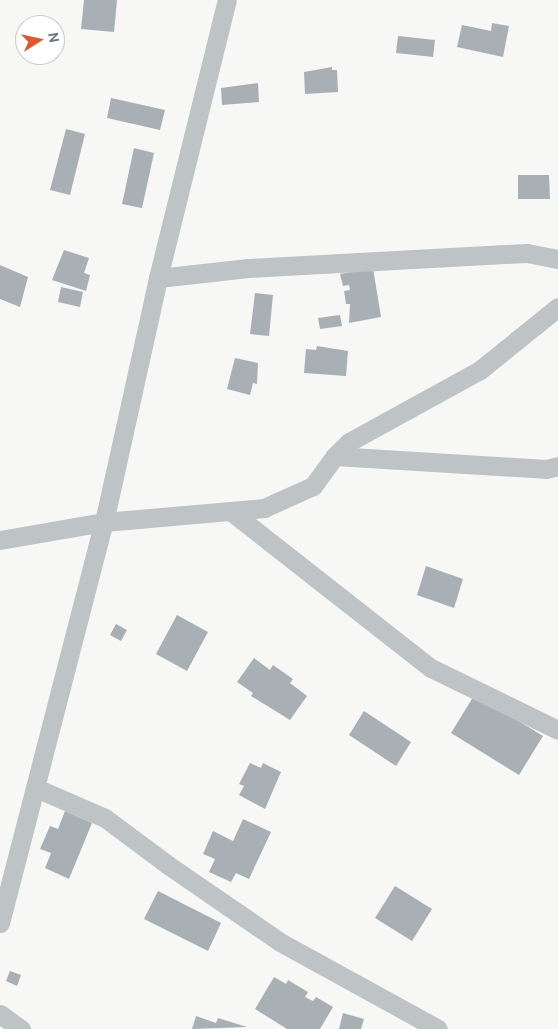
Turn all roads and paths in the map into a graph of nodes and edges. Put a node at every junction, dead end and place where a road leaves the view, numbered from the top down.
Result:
1 (227, 0) edge
2 (558, 259) edge
3 (158, 278) junction
4 (558, 307) edge
5 (335, 456) junction
6 (558, 466) edge
7 (234, 513) junction
8 (104, 522) junction
9 (0, 540) edge
10 (558, 730) edge
11 (36, 788) junction
12 (0, 923) edge
13 (0, 1014) edge
14 (21, 1029) edge
15 (438, 1029) edge

1 - 3 street
2 - 3 street
3 - 8 street
4 - 5 street
5 - 6 street
5 - 7 street
7 - 8 street
7 - 10 street
8 - 9 street
8 - 11 street
11 - 12 street
11 - 15 street
13 - 14 street

